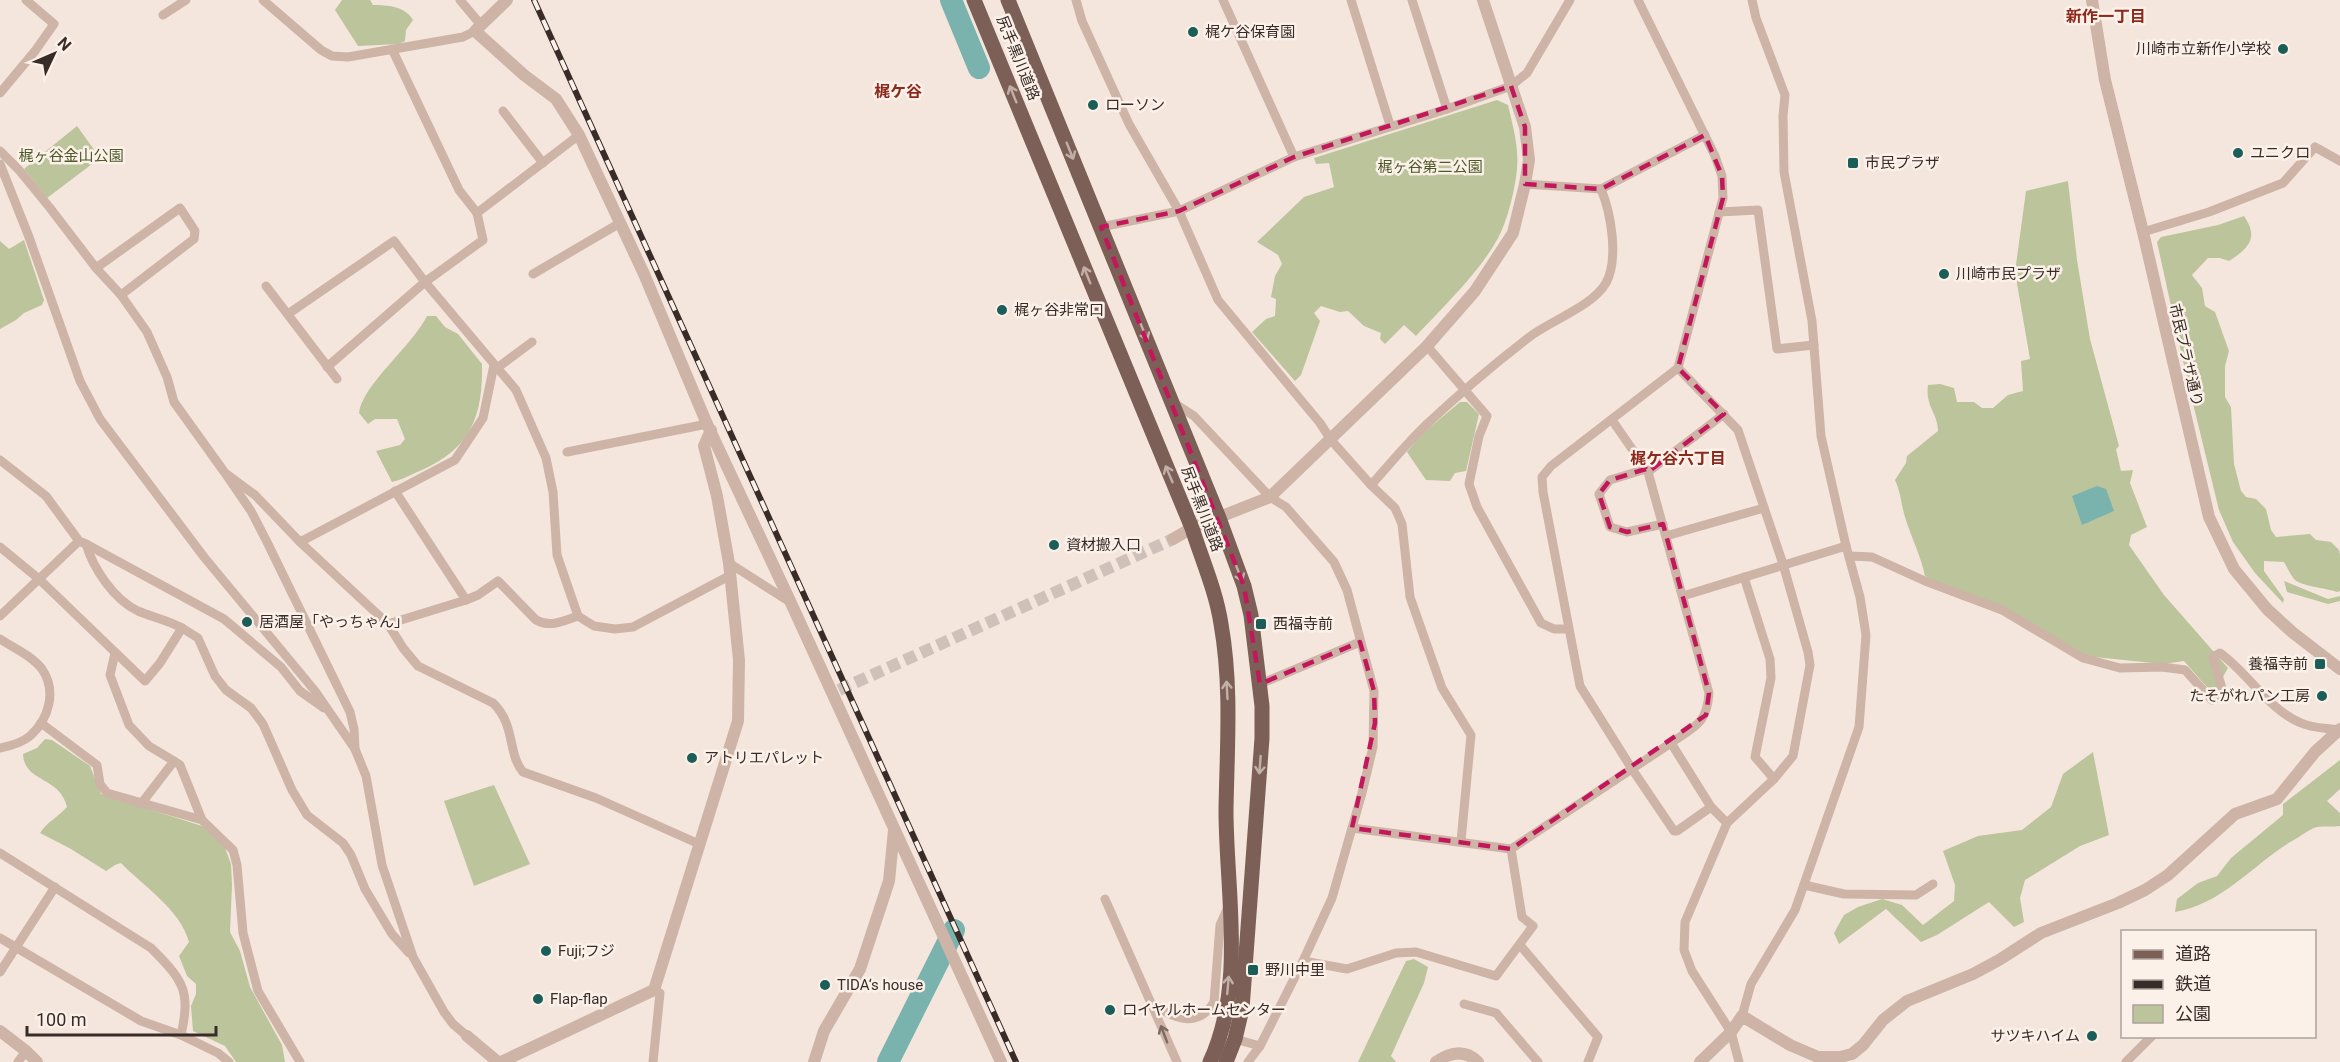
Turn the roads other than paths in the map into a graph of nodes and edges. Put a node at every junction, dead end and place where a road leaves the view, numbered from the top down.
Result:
1 (26, 0) edge
2 (186, 0) edge
3 (262, 0) edge
4 (460, 0) edge
5 (507, 0) edge
6 (974, 0) edge
7 (1008, 0) edge
8 (1076, 0) edge
9 (1223, 0) edge
10 (1351, 0) edge
11 (1412, 0) edge
12 (1483, 0) edge
13 (1570, 0) edge
14 (1638, 0) edge
15 (1752, 0) edge
16 (2092, 0) edge
17 (163, 15) dead end
18 (478, 28) junction
19 (392, 49) junction
20 (1512, 86) junction
21 (0, 93) edge
22 (1447, 109) junction
23 (504, 111) dead end
24 (1390, 125) junction
25 (579, 135) junction
26 (1705, 135) junction
27 (0, 151) edge
28 (1294, 157) junction
29 (2340, 161) edge
30 (543, 163) junction
31 (0, 164) edge
32 (1525, 184) junction
33 (1601, 189) junction
34 (1179, 211) junction
35 (1719, 212) junction
36 (477, 213) junction
37 (620, 223) junction
38 (1101, 227) junction
39 (2143, 232) junction
40 (96, 268) junction
41 (533, 274) dead end
42 (424, 282) junction
43 (266, 286) dead end
44 (121, 295) junction
45 (288, 314) junction
46 (532, 342) dead end
47 (1814, 345) junction
48 (1427, 346) junction
49 (327, 367) junction
50 (495, 367) junction
51 (1678, 368) junction
52 (337, 379) dead end
53 (1465, 390) junction
54 (1172, 402) junction
55 (1724, 414) junction
56 (1611, 420) junction
57 (709, 427) junction
58 (1331, 440) junction
59 (567, 452) dead end
60 (0, 460) edge
61 (1647, 470) junction
62 (225, 473) junction
63 (1371, 485) junction
64 (394, 491) junction
65 (1270, 497) junction
66 (1764, 508) junction
67 (1218, 518) junction
68 (1663, 524) junction
69 (1192, 528) junction
70 (1666, 536) junction
71 (1173, 539) tunnel mouth
72 (82, 542) junction
73 (300, 542) junction
74 (0, 547) edge
75 (1847, 551) junction
76 (729, 562) junction
77 (1783, 564) junction
78 (729, 576) junction
79 (1744, 577) junction
80 (39, 579) junction
81 (1683, 597) junction
82 (466, 600) junction
83 (791, 603) junction
84 (0, 615) edge
85 (578, 616) junction
86 (388, 624) junction
87 (182, 628) junction
88 (1567, 629) junction
89 (0, 639) edge
90 (1360, 642) junction
91 (115, 653) junction
92 (2340, 669) edge
93 (1260, 684) junction
94 (329, 712) junction
95 (40, 723) junction
96 (2339, 729) edge
97 (1671, 743) junction
98 (0, 748) edge
99 (355, 748) junction
100 (174, 761) junction
101 (1632, 769) junction
102 (1774, 779) junction
103 (141, 804) junction
104 (1711, 807) junction
105 (201, 820) junction
106 (1727, 823) junction
107 (1352, 828) junction
108 (894, 829) junction
109 (1461, 841) junction
110 (699, 844) junction
111 (1511, 849) junction
112 (0, 853) edge
113 (1933, 884) dead end
114 (1804, 885) junction
115 (55, 887) junction
116 (1105, 899) dead end
117 (1229, 905) junction
118 (0, 938) edge
119 (1520, 945) junction
120 (17, 948) junction
121 (413, 957) junction
122 (1303, 961) junction
123 (0, 972) edge
124 (660, 993) dead end
125 (1464, 1004) dead end
126 (1153, 1005) junction
127 (1742, 1016) junction
128 (0, 1031) edge
129 (1731, 1032) junction
130 (181, 1035) junction
131 (467, 1036) joint
132 (2150, 1038) edge
133 (1235, 1039) junction
134 (1260, 1046) junction
135 (26, 1051) junction
136 (18, 1062) edge
137 (37, 1062) edge
138 (229, 1062) edge
139 (300, 1062) edge
140 (499, 1062) edge
141 (653, 1062) edge
142 (814, 1062) edge
143 (1001, 1062) edge
144 (1177, 1062) edge
145 (1210, 1062) edge
146 (1226, 1062) edge
147 (1248, 1062) edge
148 (1436, 1062) edge
149 (1478, 1062) edge
150 (1538, 1062) edge
151 (1588, 1062) edge
152 (1700, 1062) edge
153 (1739, 1062) edge
154 (2126, 1062) edge

1 - 21 street
2 - 17 street
3 - 19 street
4 - 18 street
5 - 18 street
69 -> 6 main road, 尻手黒川道路
7 -> 38 main road, 尻手黒川道路
8 - 34 street
9 - 28 street
10 - 24 street
11 - 22 street
12 - 20 street
13 - 20 street
14 - 26 street
15 - 47 street
16 - 39 street, 市民プラザ通り
18 - 19 street
18 - 25 street
19 - 36 street
20 - 22 street
20 - 32 street
22 - 24 street
23 - 30 street
24 - 28 street
25 - 30 street
25 - 37 street
26 - 33 street
26 - 35 street
27 - 40 street
28 - 34 street
29 - 39 street
30 - 36 street
31 - 94 street
32 - 33 street
32 - 48 street
33 - 53 street
34 - 38 street
34 - 58 street
35 - 47 street
35 - 51 street
36 - 42 street
37 - 41 street
37 - 57 street
38 -> 54 main road, 尻手黒川道路
39 - 92 street, 市民プラザ通り
40 - 44 street
40 - 44 street
42 - 45 street
42 - 49 street
42 - 50 street
43 - 45 street
44 - 62 street
45 - 49 street
46 - 50 street
47 - 75 street
48 - 53 street
48 - 58 street
49 - 52 street
50 - 64 street
50 - 85 street
51 - 55 street
51 - 56 street
53 - 63 street
53 - 88 street
54 - 65 street
54 - 67 main road, 尻手黒川道路
55 - 61 street
55 - 66 street
56 - 61 street
56 - 88 street
57 - 59 street
57 - 76 street
57 - 83 street
58 - 63 street
58 - 65 street
60 - 72 street
61 - 68 street
61 - 68 street
62 - 73 street
62 - 99 street
63 - 109 street
64 - 73 street
64 - 82 street
65 - 67 street
65 - 90 street
66 - 70 street
66 - 77 street
67 - 69 street
67 -> 93 main road, 尻手黒川道路
68 - 70 street
69 - 71 street
117 -> 69 main road, 尻手黒川道路
70 - 81 street
72 - 80 street
72 - 87 street
72 - 94 street
73 - 86 street
74 - 80 street
75 - 77 street
75 - 96 street
75 - 114 street
76 - 78 street
76 - 83 street
77 - 79 street
77 - 102 street
78 - 85 street
78 - 110 street
79 - 81 street
79 - 102 street
80 - 84 street
80 - 91 street
81 - 97 street
82 - 85 street
82 - 86 street
83 - 108 street
86 - 110 street
87 - 91 street
87 - 121 street
88 - 101 street
89 - 95 street
90 - 93 street
90 - 107 street
91 - 100 street
93 -> 133 main road, 尻手黒川道路
94 - 99 street
95 - 98 street
95 - 103 street
96 - 127 street
97 - 101 street
97 - 104 street
99 - 121 street
100 - 103 street
100 - 105 street
101 - 104 street
101 - 111 street
102 - 106 street
103 - 105 street
104 - 106 street
105 - 139 street
106 - 129 street
107 - 109 street
107 - 122 street
108 - 142 street
108 - 143 street
109 - 111 street
110 - 140 street
111 - 119 street
112 - 115 street
113 - 114 street
114 - 127 street
115 - 120 street
115 - 130 street
116 - 126 street
117 - 126 street
145 -> 117 main road, 尻手黒川道路
118 - 120 street
119 - 122 street
119 - 151 street
120 - 123 street
120 - 130 street
121 - 131 street
122 - 134 street
124 - 141 street
125 - 150 street
144 -> 126 street
127 - 129 street
128 - 135 street
129 - 152 street
129 - 153 street
130 - 138 street
131 - 140 street
132 - 154 street
133 - 134 street
133 - 146 main road, 尻手黒川道路
134 - 147 street
135 - 136 street
135 - 137 street
148 - 149 street

